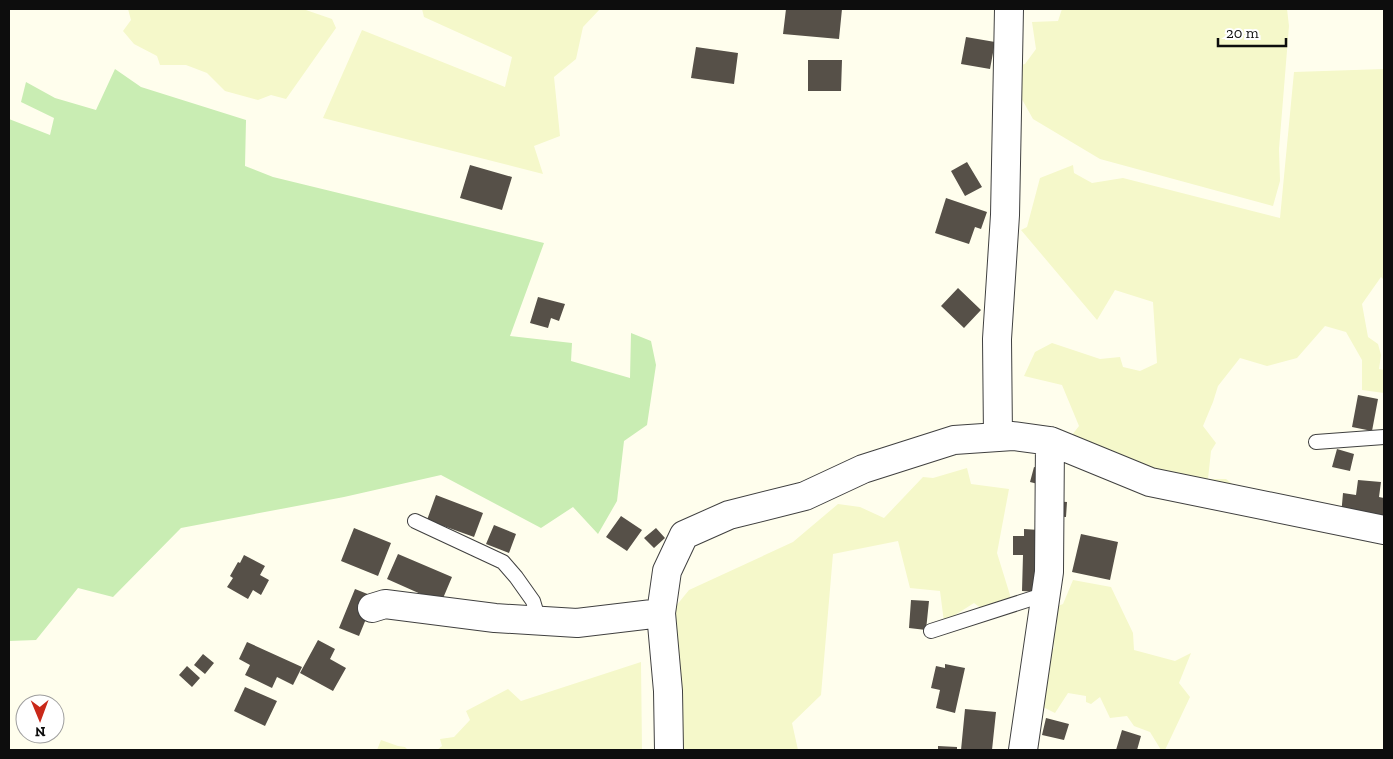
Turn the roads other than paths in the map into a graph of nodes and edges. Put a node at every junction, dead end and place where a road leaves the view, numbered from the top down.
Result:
1 (1009, 9) edge
2 (998, 437) junction
3 (1384, 437) edge
4 (1050, 440) junction
5 (1316, 442) dead end
6 (415, 521) dead end
7 (1384, 530) edge
8 (1046, 594) junction
9 (372, 608) dead end
10 (661, 613) junction
11 (539, 621) junction
12 (931, 631) dead end
13 (669, 750) edge
14 (1023, 750) edge

1 - 2 street
2 - 4 street
2 - 10 street
3 - 5 lane
4 - 7 street
4 - 8 street
6 - 11 lane
8 - 12 lane
8 - 14 street
9 - 11 street
10 - 11 street
10 - 13 street

